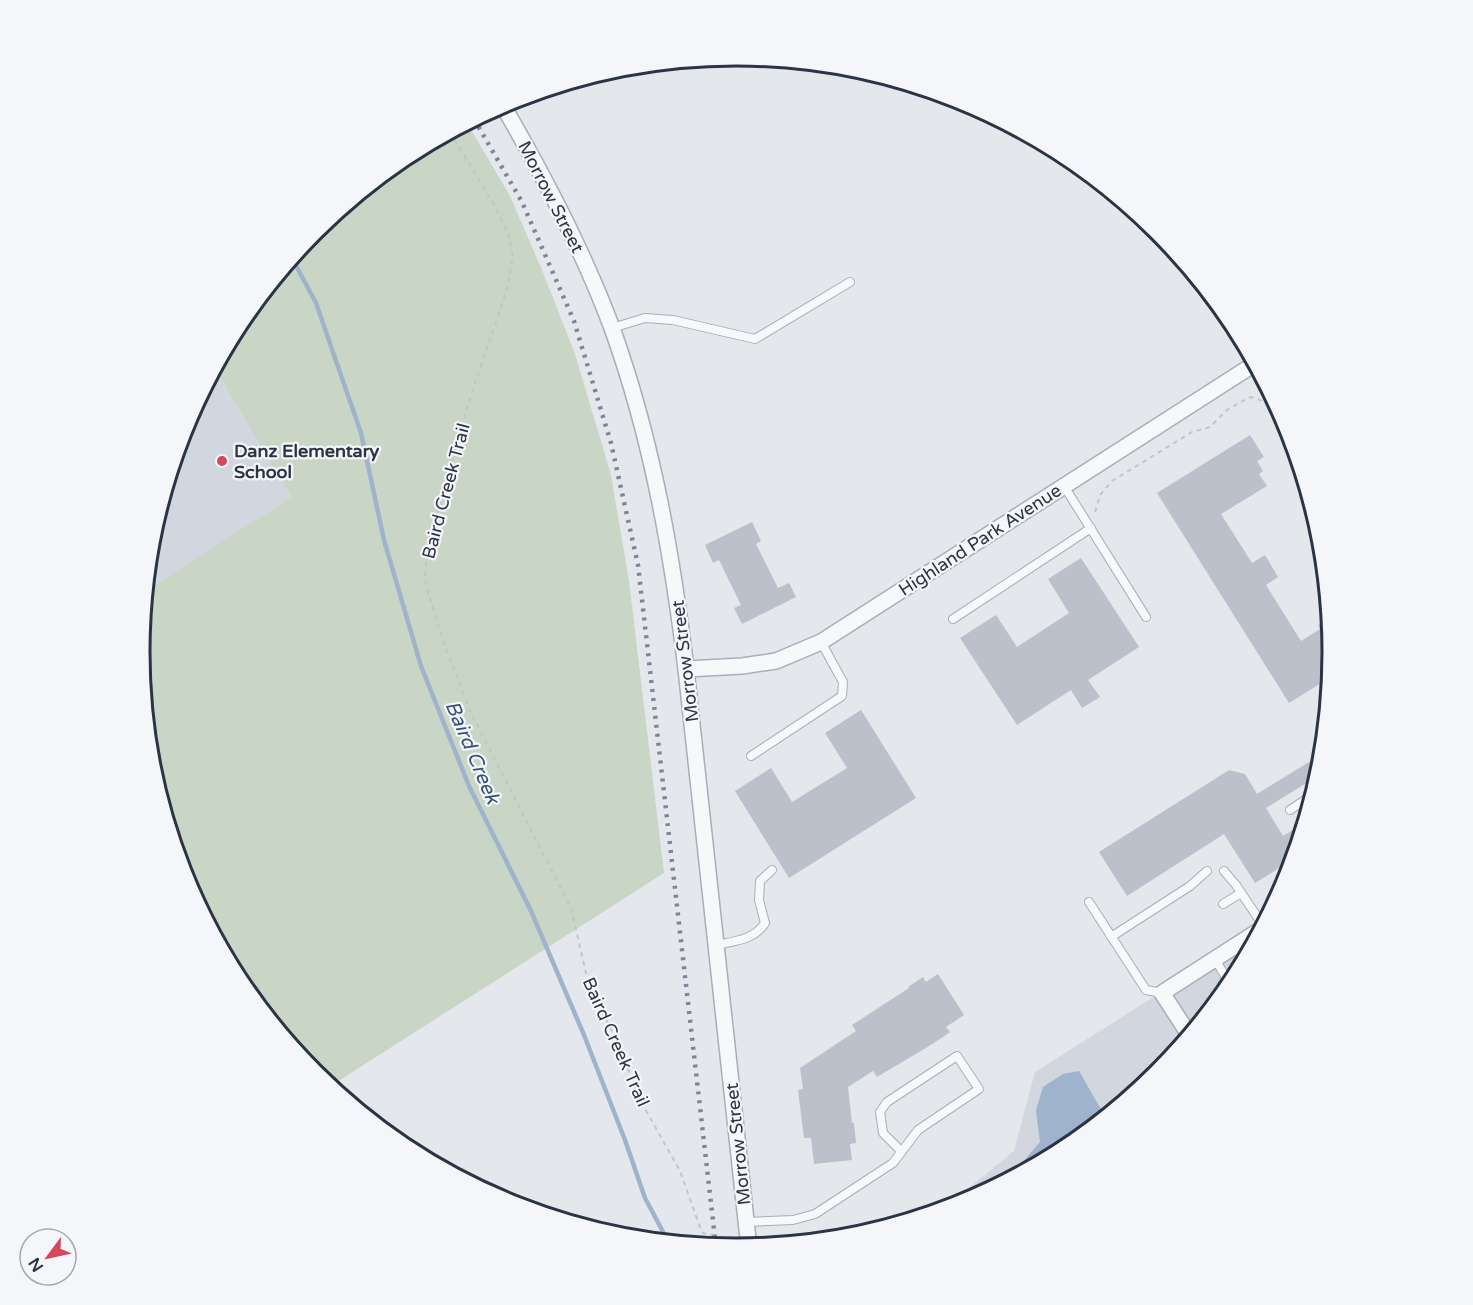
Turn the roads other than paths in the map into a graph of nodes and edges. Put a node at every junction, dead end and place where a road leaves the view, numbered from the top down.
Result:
1 (507, 113) edge
2 (850, 282) dead end
3 (612, 328) junction
4 (1249, 368) edge
5 (1064, 486) junction
6 (1091, 528) junction
7 (1146, 617) dead end
8 (953, 619) dead end
9 (821, 642) junction
10 (686, 669) junction
11 (752, 756) dead end
12 (1304, 801) edge
13 (1290, 810) dead end
14 (772, 870) dead end
15 (1207, 871) dead end
16 (1224, 871) dead end
17 (1241, 893) junction
18 (1089, 902) dead end
19 (1223, 904) dead end
20 (1258, 920) edge
21 (1111, 937) junction
22 (1249, 937) edge
23 (716, 945) junction
24 (1215, 959) junction
25 (1225, 976) edge
26 (1162, 993) junction
27 (1186, 1029) edge
28 (901, 1151) junction
29 (747, 1222) junction
30 (744, 1239) edge

1 - 3 street, Morrow Street
2 - 3 lane
3 - 10 street, Morrow Street
4 - 5 street, Highland Park Avenue
5 - 6 lane
5 - 9 street, Highland Park Avenue
6 - 7 lane
6 - 8 lane
9 - 10 street, Highland Park Avenue
9 - 11 lane
10 - 23 street, Morrow Street
12 - 13 lane
14 - 23 lane
15 - 21 lane
16 - 17 lane
17 - 19 lane
17 - 20 lane
18 - 21 lane
21 - 26 lane
22 - 24 street
23 - 29 street, Morrow Street
24 - 25 lane
24 - 26 street
26 - 27 street
28 - 28 lane
28 - 29 lane
29 - 30 street, Morrow Street

